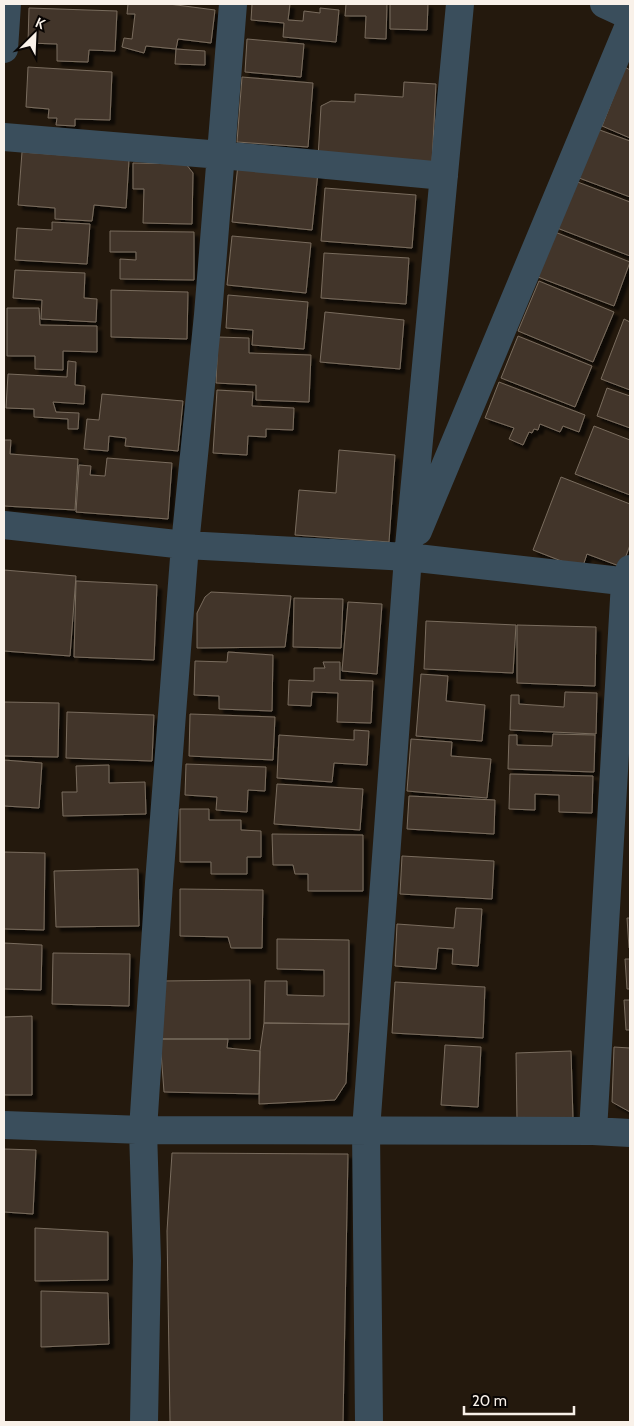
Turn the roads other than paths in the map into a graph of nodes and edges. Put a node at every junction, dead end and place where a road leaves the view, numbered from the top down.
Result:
1 (7, 4) edge
2 (233, 4) edge
3 (460, 4) edge
4 (604, 4) edge
5 (630, 16) edge
6 (630, 23) edge
7 (4, 49) edge
8 (4, 137) edge
9 (221, 155) junction
10 (444, 176) junction
11 (4, 525) edge
12 (185, 545) junction
13 (408, 557) junction
14 (629, 578) edge
15 (4, 1125) edge
16 (143, 1130) junction
17 (366, 1130) junction
18 (593, 1131) junction
19 (630, 1133) edge
20 (144, 1422) edge
21 (369, 1422) edge

1 - 7 street
2 - 9 street
3 - 10 street
4 - 5 street
6 - 13 street
8 - 9 street
9 - 10 street
9 - 12 street
10 - 13 street
11 - 12 street
12 - 13 street
12 - 16 street
13 - 14 street
13 - 17 street
14 - 18 street
15 - 16 street
16 - 17 street
16 - 20 street
17 - 18 street
17 - 21 street
18 - 19 street

